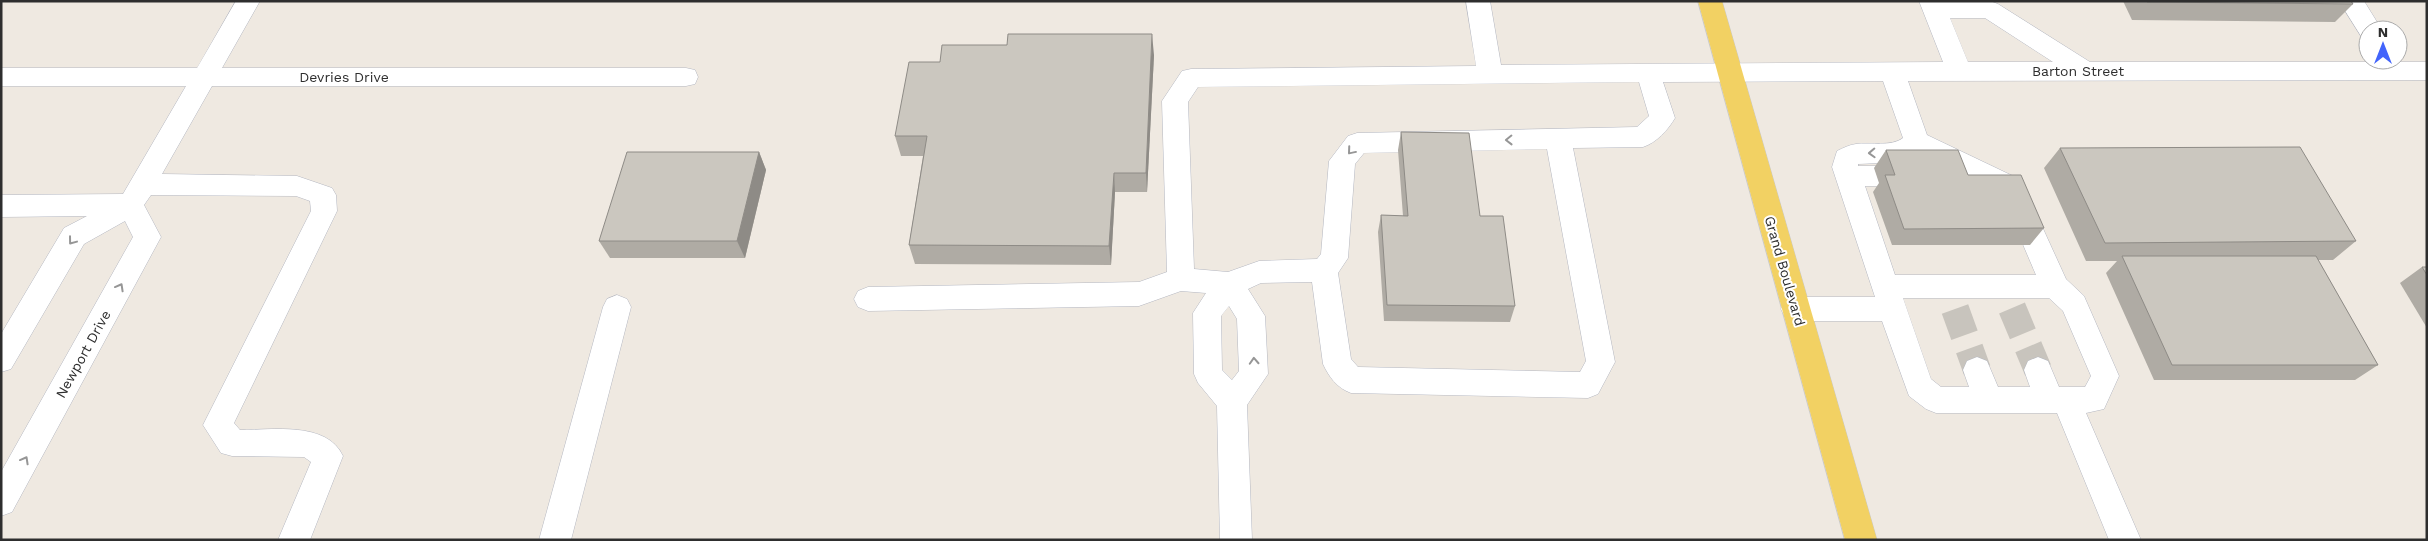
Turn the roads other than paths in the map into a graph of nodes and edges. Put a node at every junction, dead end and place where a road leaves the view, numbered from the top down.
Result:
1 (248, 1) edge
2 (1478, 1) edge
3 (1710, 1) edge
4 (2351, 1) edge
5 (1932, 5) edge
6 (2363, 20) edge
7 (2358, 67) edge
8 (2408, 68) edge
9 (2084, 71) junction
10 (2427, 71) edge
11 (1648, 72) junction
12 (1728, 72) junction
13 (1892, 72) junction
14 (1959, 72) junction
15 (1490, 74) junction
16 (1, 77) edge
17 (205, 77) junction
18 (686, 77) dead end
19 (1558, 138) junction
20 (1917, 141) junction
21 (1948, 175) edge
22 (1988, 175) junction
23 (1848, 176) junction
24 (1877, 176) dead end
25 (137, 195) junction
26 (1, 206) edge
27 (1324, 270) junction
28 (1180, 279) junction
29 (1229, 284) junction
30 (2055, 286) junction
31 (1889, 298) junction
32 (868, 299) dead end
33 (617, 307) dead end
34 (1796, 309) junction
35 (1, 360) edge
36 (1977, 370) tunnel mouth
37 (2038, 370) tunnel mouth
38 (1989, 400) junction
39 (2058, 400) junction
40 (1232, 402) junction
41 (1, 502) edge
42 (294, 540) edge
43 (556, 540) edge
44 (1236, 540) edge
45 (1861, 540) edge
46 (2124, 540) edge

1 - 17 street
2 - 15 street
3 - 12 main road, Grand Boulevard
4 - 6 street
5 - 9 street
5 - 14 street
7 - 9 street, Barton Street
8 - 10 street, Barton Street
9 - 14 street, Barton Street
11 - 12 street, Barton Street
11 - 15 street, Barton Street
11 - 19 street
12 - 13 street, Barton Street
12 - 34 main road, Grand Boulevard
13 - 14 street, Barton Street
13 - 20 street
15 - 28 street, Barton Street
16 - 17 street, Devries Drive
17 - 18 street, Devries Drive
17 - 25 street
19 -> 27 street
19 - 27 street
20 - 22 street
20 -> 23 street
21 - 22 street
22 - 30 street
23 - 24 street
23 - 31 street
25 - 26 street
25 -> 35 street
41 -> 25 street, Newport Drive
25 - 42 street
27 - 29 street
28 - 29 street
28 - 32 street
40 -> 29 street
29 - 40 street
30 - 31 street
30 - 39 street
31 - 34 street
31 - 38 street
33 - 43 street
34 - 45 main road, Grand Boulevard
36 - 38 street
37 - 39 street
38 - 39 street
39 - 46 street
40 - 44 street

